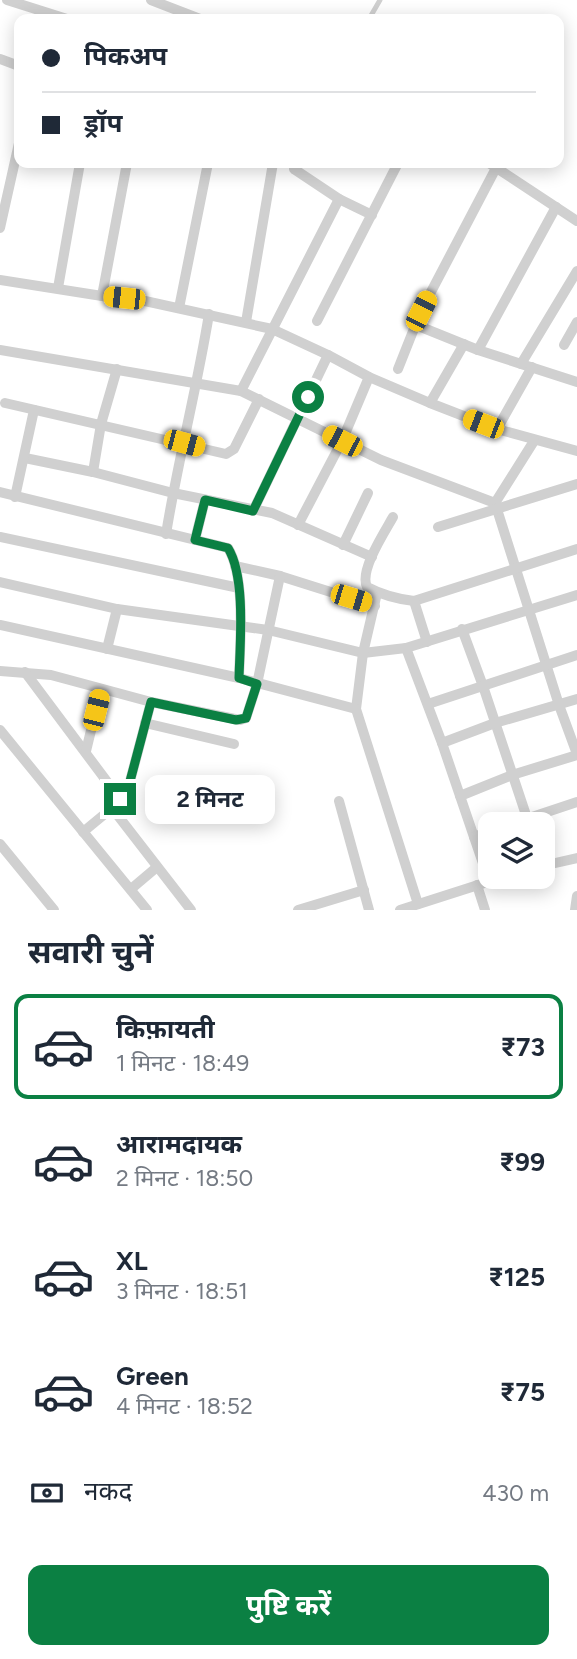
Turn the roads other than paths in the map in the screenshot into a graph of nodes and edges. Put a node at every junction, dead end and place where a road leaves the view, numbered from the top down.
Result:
1 (8, 0) edge
2 (151, 0) edge
3 (51, 14) edge
4 (188, 14) edge
5 (14, 160) edge
6 (79, 168) edge
7 (126, 168) edge
8 (207, 168) edge
9 (272, 168) edge
10 (396, 168) edge
11 (491, 168) edge
12 (497, 168) edge
13 (294, 169) dead end
14 (3, 197) edge
15 (340, 199) junction
16 (556, 207) junction
17 (372, 215) junction
18 (577, 221) edge
19 (0, 228) edge
20 (577, 271) edge
21 (0, 279) edge
22 (573, 286) edge
23 (58, 288) junction
24 (103, 296) junction
25 (179, 308) junction
26 (209, 314) junction
27 (317, 321) dead end
28 (246, 322) junction
29 (577, 322) edge
30 (416, 325) junction
31 (272, 329) junction
32 (464, 344) junction
33 (564, 345) dead end
34 (0, 350) edge
35 (478, 350) junction
36 (328, 355) junction
37 (527, 365) junction
38 (117, 369) junction
39 (398, 369) dead end
40 (369, 377) junction
41 (577, 382) edge
42 (198, 384) junction
43 (241, 391) junction
44 (259, 398) junction
45 (5, 403) dead end
46 (430, 403) junction
47 (34, 410) junction
48 (298, 419) junction
49 (101, 424) junction
50 (496, 429) junction
51 (342, 441) junction
52 (534, 441) junction
53 (184, 443) junction
54 (577, 451) edge
55 (25, 458) junction
56 (93, 472) junction
57 (577, 484) edge
58 (0, 492) edge
59 (173, 493) junction
60 (368, 493) dead end
61 (15, 497) junction
62 (205, 500) junction
63 (497, 506) junction
64 (253, 511) junction
65 (393, 517) dead end
66 (298, 525) junction
67 (438, 527) dead end
68 (166, 534) junction
69 (0, 537) edge
70 (195, 540) junction
71 (343, 545) junction
72 (577, 550) edge
73 (372, 557) junction
74 (235, 566) junction
75 (515, 570) junction
76 (280, 576) junction
77 (0, 582) edge
78 (239, 588) junction
79 (377, 593) junction
80 (577, 595) edge
81 (414, 601) junction
82 (375, 606) junction
83 (117, 609) junction
84 (530, 609) junction
85 (0, 625) edge
86 (240, 627) junction
87 (462, 629) junction
88 (268, 630) junction
89 (427, 642) junction
90 (406, 648) junction
91 (107, 649) junction
92 (363, 653) junction
93 (577, 655) edge
94 (547, 665) junction
95 (0, 671) edge
96 (25, 672) junction
97 (239, 678) junction
98 (257, 684) junction
99 (484, 686) junction
100 (102, 690) junction
101 (577, 699) edge
102 (151, 702) junction
103 (428, 704) junction
104 (559, 705) junction
105 (356, 709) junction
106 (145, 723) junction
107 (495, 723) junction
108 (0, 730) edge
109 (442, 743) junction
110 (234, 744) dead end
111 (86, 751) junction
112 (577, 755) edge
113 (512, 775) junction
114 (460, 796) junction
115 (120, 799) junction
116 (339, 801) dead end
117 (577, 802) edge
118 (112, 808) junction
119 (525, 812) edge
120 (552, 812) edge
121 (83, 832) junction
122 (478, 836) edge
123 (474, 837) junction
124 (0, 844) edge
125 (478, 857) edge
126 (577, 858) edge
127 (555, 861) edge
128 (157, 867) junction
129 (478, 885) edge
130 (131, 889) junction
131 (483, 889) edge
132 (364, 890) junction
133 (577, 896) edge
134 (418, 904) junction
135 (434, 905) edge
136 (54, 910) edge
137 (147, 910) edge
138 (191, 910) edge
139 (298, 910) edge
140 (369, 910) edge
141 (400, 910) edge
142 (485, 910) edge
143 (575, 910) edge

1 - 3 street
2 - 4 street
5 - 14 street
6 - 23 street
7 - 24 street
8 - 25 street
9 - 28 street
10 - 17 street
11 - 30 street
12 - 16 street
13 - 15 street
14 - 19 street
15 - 17 street
15 - 31 street
16 - 18 street
16 - 35 street
17 - 27 street
20 - 22 street
21 - 23 street
22 - 37 street
23 - 24 street
24 - 25 street
25 - 26 street
26 - 28 street
26 - 42 street
28 - 31 street
29 - 33 street
30 - 32 street
30 - 39 street
31 - 36 street
31 - 43 street
32 - 35 street
32 - 46 street
34 - 38 street
35 - 37 street
36 - 40 street
36 - 48 street
37 - 41 street
37 - 50 street
38 - 42 street
38 - 49 street
40 - 46 street
40 - 51 street
42 - 43 street
42 - 53 street
43 - 44 street
44 - 48 street
44 - 53 street
45 - 47 street
46 - 50 street
47 - 49 street
47 - 55 street
48 - 51 street
48 - 64 street
49 - 53 street
49 - 56 street
50 - 52 street
51 - 63 street
51 - 66 street
52 - 54 street
52 - 63 street
53 - 59 street
55 - 56 street
55 - 61 street
56 - 59 street
57 - 63 street
58 - 61 street
59 - 62 street
59 - 68 street
60 - 71 street
61 - 68 street
62 - 64 street
62 - 70 street
63 - 67 street
63 - 75 street
64 - 66 street
65 - 73 street
66 - 71 street
68 - 70 street
69 - 78 street
70 - 74 street
71 - 73 street
72 - 75 street
73 - 79 street
74 - 76 street
74 - 78 street
75 - 81 street
75 - 84 street
76 - 82 street
76 - 88 street
77 - 83 street
78 - 86 street
79 - 81 street
79 - 82 street
80 - 84 street
81 - 89 street
82 - 92 street
83 - 86 street
83 - 91 street
84 - 87 street
84 - 94 street
85 - 91 street
86 - 88 street
86 - 97 street
87 - 89 street
87 - 99 street
88 - 92 street
88 - 98 street
89 - 90 street
90 - 92 street
90 - 103 street
91 - 97 street
92 - 105 street
93 - 94 street
94 - 99 street
94 - 104 street
95 - 96 street
96 - 100 street
96 - 111 street
97 - 98 street
98 - 102 street
98 - 105 street
99 - 103 street
99 - 107 street
100 - 102 street
100 - 111 street
101 - 104 street
102 - 106 street
103 - 109 street
104 - 107 street
104 - 112 street
105 - 134 street
106 - 110 street
106 - 115 street
107 - 109 street
107 - 113 street
108 - 121 street
109 - 114 street
111 - 115 street
112 - 113 street
113 - 114 street
113 - 119 street
114 - 123 street
115 - 118 street
116 - 132 street
117 - 120 street
118 - 121 street
118 - 128 street
121 - 130 street
122 - 123 street
123 - 125 street
124 - 136 street
126 - 127 street
128 - 130 street
128 - 138 street
129 - 135 street
130 - 137 street
131 - 142 street
132 - 139 street
132 - 140 street
133 - 143 street
134 - 135 street
134 - 141 street

